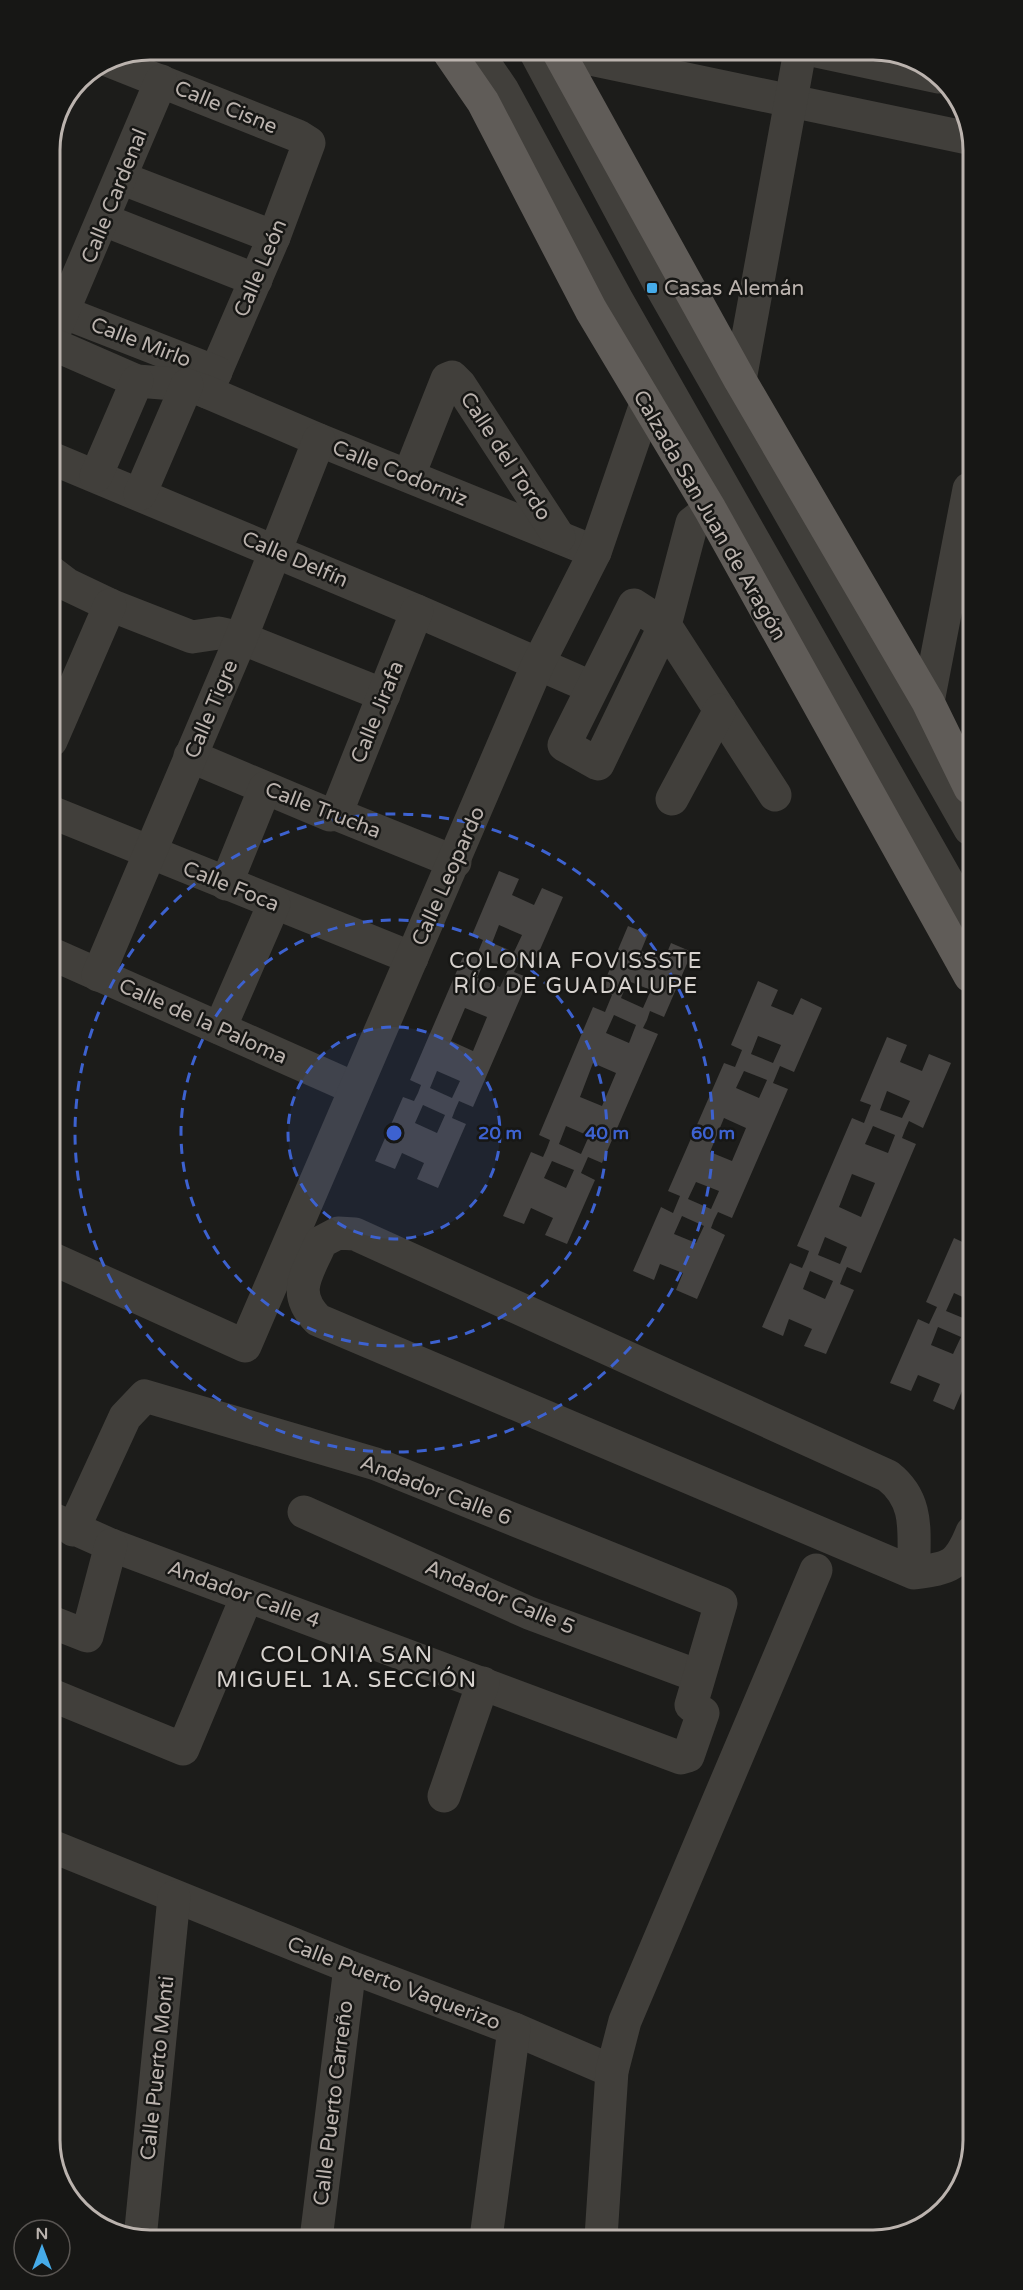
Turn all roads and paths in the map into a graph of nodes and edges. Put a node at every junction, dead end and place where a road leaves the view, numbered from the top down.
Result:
1 (456, 60) edge
2 (480, 60) edge
3 (544, 60) edge
4 (553, 60) edge
5 (554, 60) edge
6 (577, 60) edge
7 (798, 60) edge
8 (859, 60) edge
9 (121, 65) edge
10 (919, 73) edge
11 (161, 81) junction
12 (492, 96) junction
13 (791, 102) junction
14 (961, 137) edge
15 (309, 143) joint
16 (121, 178) junction
17 (104, 220) junction
18 (274, 237) junction
19 (256, 280) junction
20 (65, 313) junction
21 (60, 323) edge
22 (60, 346) edge
23 (740, 380) junction
24 (137, 381) junction
25 (203, 383) junction
26 (646, 404) junction
27 (319, 440) junction
28 (60, 462) edge
29 (409, 475) junction
30 (96, 476) junction
31 (140, 494) junction
32 (710, 509) junction
33 (963, 520) edge
34 (559, 537) junction
35 (276, 551) junction
36 (595, 552) junction
37 (60, 579) edge
38 (110, 605) junction
39 (417, 610) junction
40 (665, 625) junction
41 (241, 638) junction
42 (538, 663) junction
43 (591, 687) junction
44 (384, 695) junction
45 (928, 702) junction
46 (60, 710) edge
47 (720, 710) junction
48 (190, 756) junction
49 (963, 774) edge
50 (265, 788) junction
51 (776, 795) dead end
52 (672, 800) dead end
53 (336, 814) junction
54 (60, 816) edge
55 (963, 817) edge
56 (151, 854) junction
57 (455, 862) junction
58 (226, 884) junction
59 (274, 904) junction
60 (963, 909) edge
61 (60, 958) edge
62 (411, 958) junction
63 (963, 963) edge
64 (98, 975) junction
65 (219, 1028) junction
66 (354, 1088) junction
67 (60, 1262) edge
68 (145, 1396) joint
69 (304, 1512) dead end
70 (63, 1524) edge
71 (111, 1545) junction
72 (963, 1549) edge
73 (816, 1570) dead end
74 (914, 1573) junction
75 (247, 1596) junction
76 (60, 1625) edge
77 (698, 1676) junction
78 (483, 1683) junction
79 (60, 1698) edge
80 (444, 1796) dead end
81 (60, 1850) edge
82 (174, 1897) junction
83 (350, 1967) junction
84 (514, 2029) junction
85 (612, 2071) junction
86 (141, 2229) edge
87 (317, 2230) edge
88 (487, 2230) edge
89 (601, 2230) edge

1 - 12 main road, Calzada San Juan de Aragón
2 - 12 street
3 - 12 street
4 - 55 street
5 - 23 main road
6 - 13 street
7 - 13 street
8 - 10 street
9 - 11 street, Calle Cisne
11 - 15 street, Calle Cisne
11 - 16 street, Calle Cardenal
12 - 26 main road, Calzada San Juan de Aragón
12 - 60 street
13 - 14 street
13 - 23 street
15 - 18 street, Calle León
16 - 17 street, Calle Cardenal
16 - 18 street
17 - 19 street
17 - 20 street, Calle Cardenal
18 - 19 street, Calle León
19 - 25 street, Calle León
20 - 21 street, Calle Cardenal
20 - 25 street, Calle Mirlo
22 - 24 street, Calle Mirlo
23 - 45 main road
24 - 25 street, Calle Mirlo
24 - 30 street
25 - 27 street, Calle Codorniz
25 - 31 street, Calle León
26 - 32 main road, Calzada San Juan de Aragón
26 - 36 street, Calle Leopardo
27 - 29 street, Calle Codorniz
27 - 35 street, Calle Tigre
28 - 30 street, Calle Delfín
29 - 34 street, Calle Codorniz
29 - 34 street, Calle del Tordo
30 - 31 street, Calle Delfín
31 - 35 street, Calle Delfín
32 - 40 street
32 - 63 main road, Calzada San Juan de Aragón
33 - 45 street
34 - 36 street, Calle Codorniz
35 - 39 street, Calle Delfín
35 - 41 street, Calle Tigre
36 - 42 street, Calle Leopardo
37 - 38 street
38 - 41 street
38 - 46 street
39 - 42 street, Calle Delfín
39 - 44 street, Calle Jirafa
40 - 43 street
40 - 43 street
40 - 47 street
41 - 44 street
41 - 48 street, Calle Tigre
42 - 43 street, Calle Delfín
42 - 57 street, Calle Leopardo
44 - 53 street, Calle Jirafa
45 - 49 main road
47 - 51 street
47 - 52 street
48 - 50 street, Calle Trucha
48 - 56 street, Calle Tigre
50 - 53 street, Calle Trucha
50 - 58 street
53 - 57 street, Calle Trucha
54 - 56 street, Calle Foca
56 - 58 street, Calle Foca
56 - 64 street, Calle Tigre
57 - 62 street, Calle Leopardo
58 - 59 street, Calle Foca
59 - 62 street, Calle Foca
59 - 65 street
61 - 64 street, Calle de la Paloma
62 - 66 street, Calle Leopardo
64 - 65 street, Calle de la Paloma
65 - 66 street, Calle de la Paloma
66 - 67 street, Calle Leopardo
68 - 70 street, Andador Calle 4
68 - 77 street, Andador Calle 6
69 - 77 street, Andador Calle 5
70 - 71 street, Andador Calle 4
71 - 75 street, Andador Calle 4
71 - 76 street
72 - 74 street
73 - 85 street
74 - 74 street
75 - 78 street, Andador Calle 4
75 - 79 street
77 - 78 street, Andador Calle 4
78 - 80 street
81 - 82 street, Calle Puerto Vaquerizo
82 - 83 street, Calle Puerto Vaquerizo
82 - 86 street, Calle Puerto Monti
83 - 84 street, Calle Puerto Vaquerizo
83 - 87 street, Calle Puerto Carreño
84 - 85 street, Calle Puerto Vaquerizo
84 - 88 street
85 - 89 street

